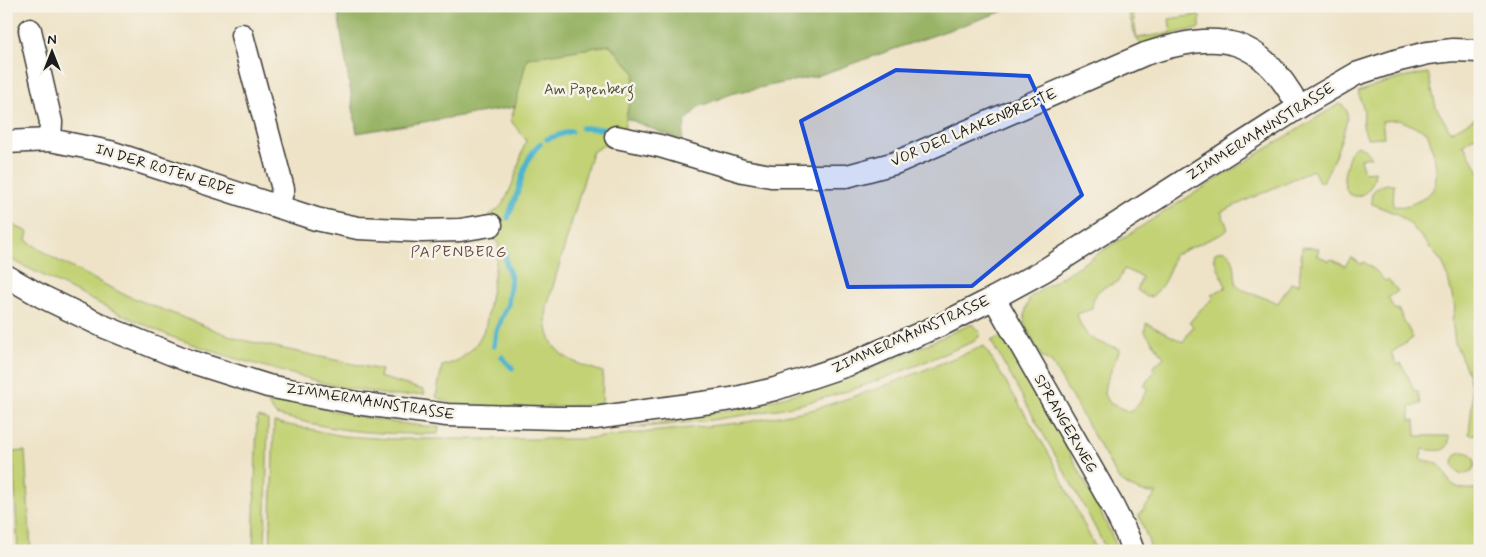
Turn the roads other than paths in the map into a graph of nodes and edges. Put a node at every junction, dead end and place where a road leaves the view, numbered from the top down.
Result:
1 (30, 30) dead end
2 (242, 36) dead end
3 (1480, 51) edge
4 (1299, 107) junction
5 (616, 137) dead end
6 (50, 140) junction
7 (6, 142) edge
8 (278, 206) junction
9 (491, 225) dead end
10 (6, 276) edge
11 (994, 298) junction
12 (1133, 551) edge

1 - 6 street
2 - 8 street
3 - 4 street, ZIMMERMANNSTRASSE
4 - 5 street, VOR DER LAAKENBREITE
4 - 11 street, ZIMMERMANNSTRASSE
6 - 7 street, IN DER ROTEN ERDE
6 - 8 street, IN DER ROTEN ERDE
8 - 9 street, IN DER ROTEN ERDE
10 - 11 street, ZIMMERMANNSTRASSE
11 - 12 street, SPRANGERWEG

